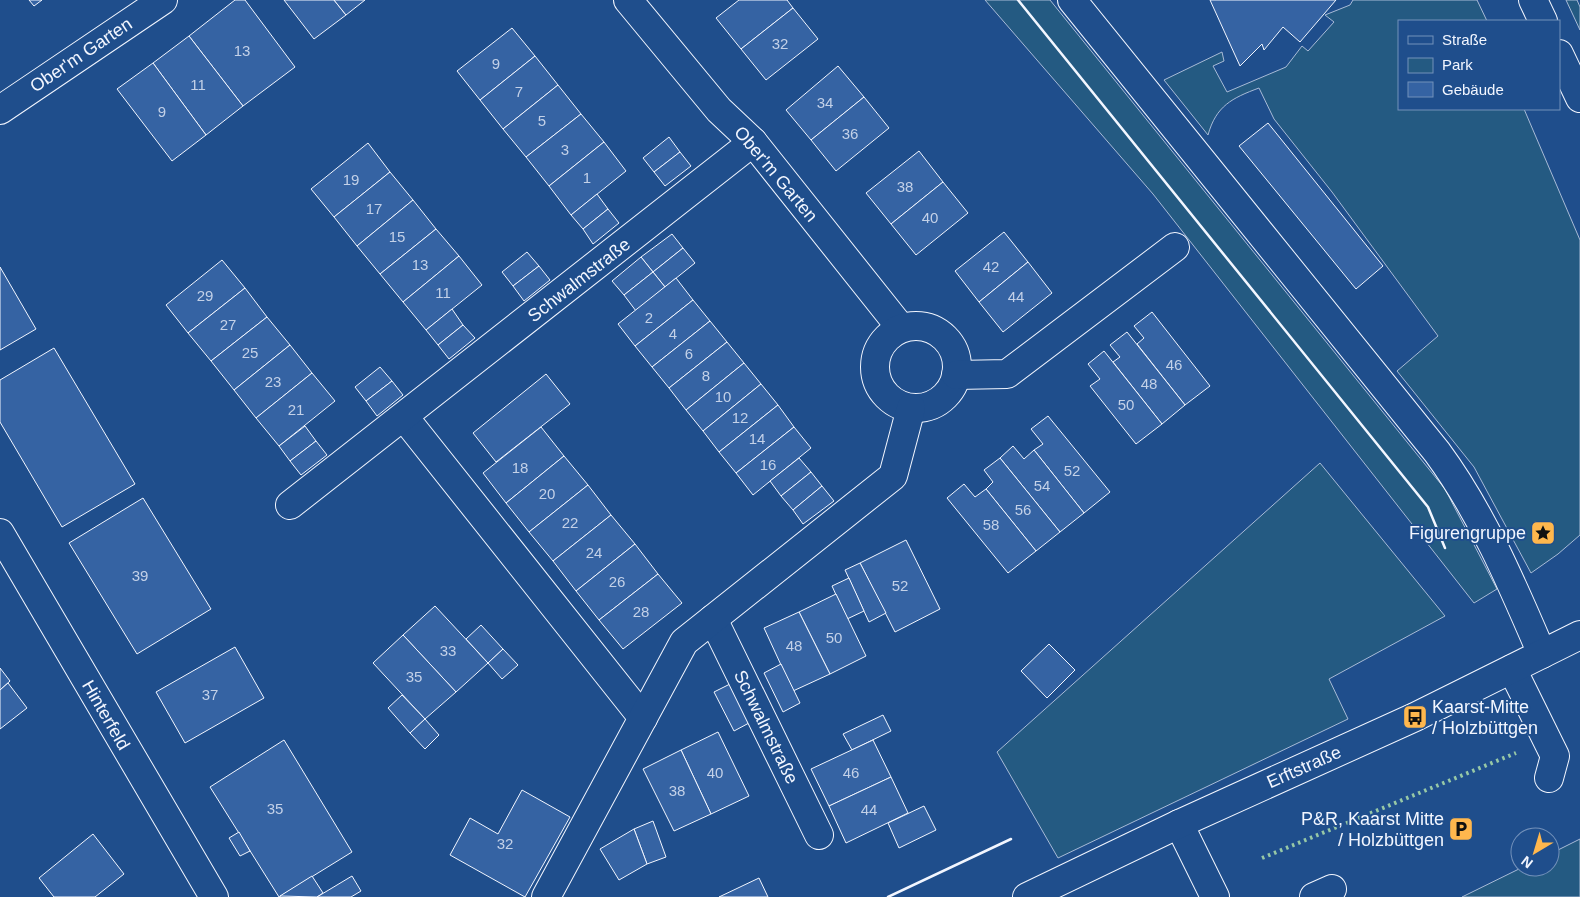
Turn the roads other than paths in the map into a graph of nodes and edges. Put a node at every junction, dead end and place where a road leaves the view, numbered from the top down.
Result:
1 (628, 0) edge
2 (1072, 0) edge
3 (1533, 0) edge
4 (152, 3) edge
5 (1543, 20) edge
6 (1560, 56) edge
7 (1580, 98) edge
8 (0, 110) edge
9 (753, 142) junction
10 (1176, 247) dead end
11 (901, 328) junction
12 (956, 375) junction
13 (911, 408) junction
14 (404, 417) junction
15 (290, 505) dead end
16 (0, 533) edge
17 (712, 619) junction
18 (1580, 635) edge
19 (1542, 654) junction
20 (1512, 669) junction
21 (642, 718) junction
22 (1549, 778) dead end
23 (1179, 824) junction
24 (819, 835) dead end
25 (214, 897) edge
26 (546, 897) edge
27 (1027, 897) edge
28 (1215, 897) edge

1 - 9 street, Ober'm Garten
2 - 19 street
3 - 5 street
4 - 8 street, Ober'm Garten
6 - 7 street
9 - 11 street, Ober'm Garten
9 - 14 street, Schwalmstraße
10 - 12 street
11 - 12 street
11 - 13 street
12 - 13 street
13 - 17 street
14 - 15 street, Schwalmstraße
14 - 21 street
16 - 25 street, Hinterfeld
17 - 21 street
17 - 24 street, Schwalmstraße
18 - 19 street, Erftstraße
19 - 20 street, Erftstraße
20 - 22 street
20 - 23 street, Erftstraße
21 - 26 street
23 - 27 street, Erftstraße
23 - 28 street

